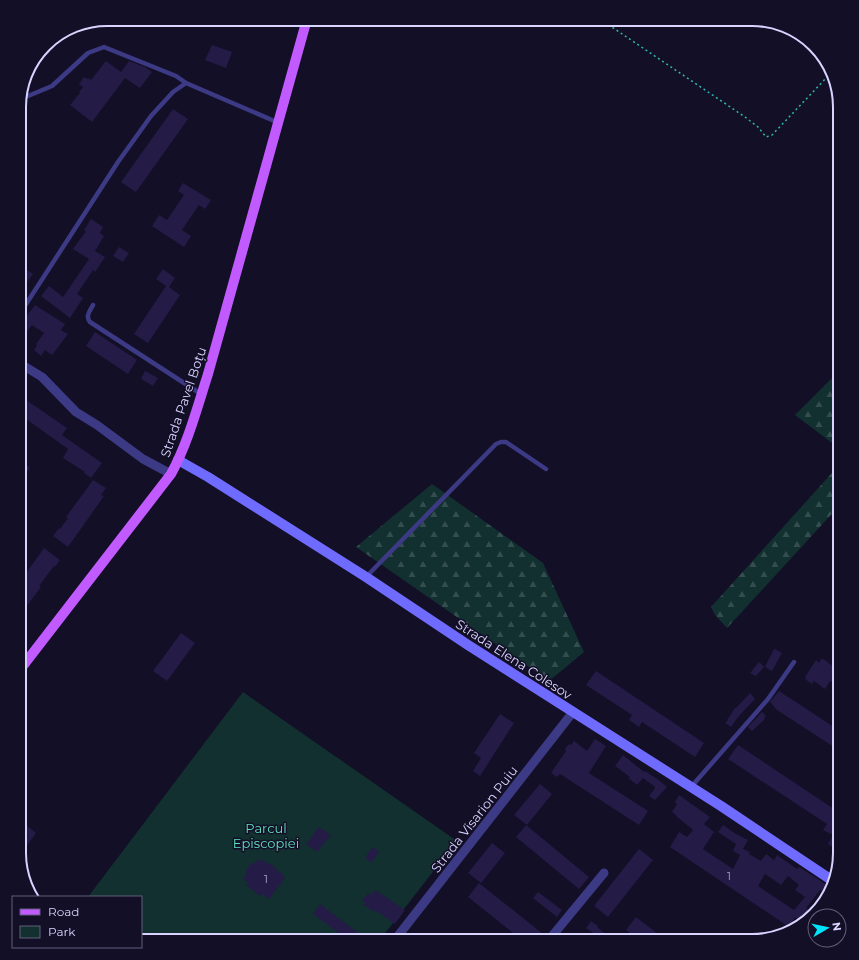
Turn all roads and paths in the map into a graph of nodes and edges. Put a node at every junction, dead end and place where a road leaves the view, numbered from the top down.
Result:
1 (305, 26) edge
2 (610, 26) edge
3 (827, 77) edge
4 (186, 83) junction
5 (27, 96) edge
6 (279, 123) junction
7 (26, 304) edge
8 (93, 305) dead end
9 (26, 367) edge
10 (202, 395) junction
11 (178, 460) junction
12 (546, 469) dead end
13 (170, 474) junction
14 (366, 577) junction
15 (26, 662) edge
16 (794, 662) dead end
17 (573, 712) junction
18 (691, 788) junction
19 (604, 873) dead end
20 (829, 879) edge
21 (399, 934) edge
22 (554, 934) edge

1 - 6 main road, Strada Pavel Boțu
2 - 3 path
4 - 5 lane
4 - 6 lane
4 - 7 lane
6 - 10 main road, Strada Pavel Boțu
8 - 10 lane
9 - 13 street
10 - 11 main road, Strada Pavel Boțu
11 - 13 main road, Strada Pavel Boțu
11 - 14 street, Strada Elena Colesov
12 - 14 lane
13 - 15 main road, Strada Pavel Boțu
14 - 17 street, Strada Elena Colesov
16 - 18 lane
17 - 18 street, Strada Elena Colesov
17 - 21 street, Strada Visarion Puiu
18 - 20 street, Strada Elena Colesov
19 - 22 street

